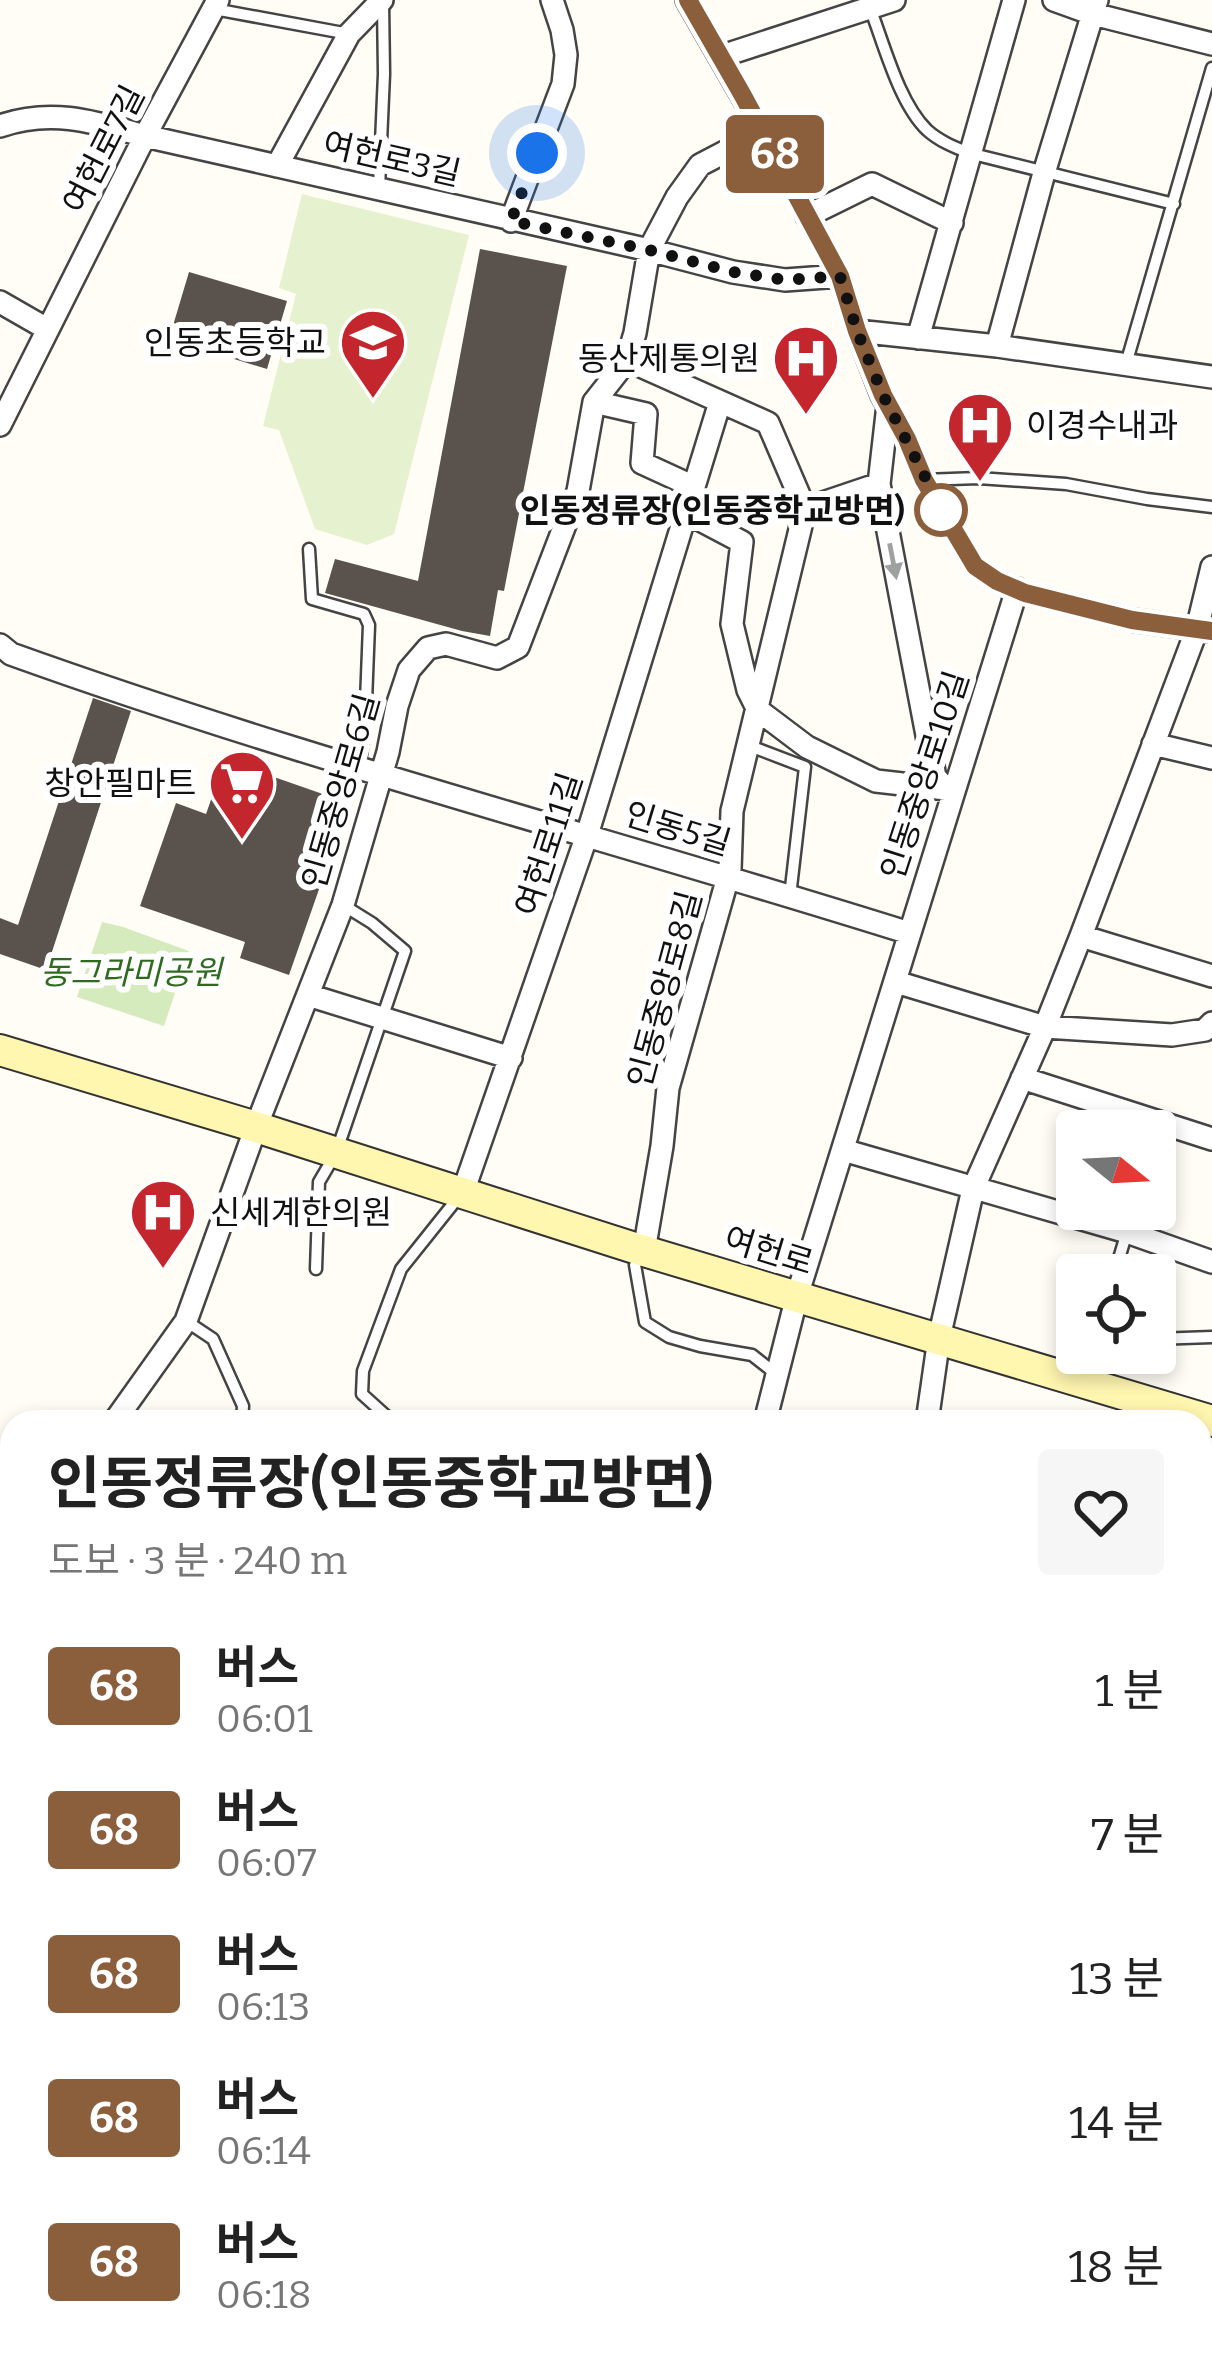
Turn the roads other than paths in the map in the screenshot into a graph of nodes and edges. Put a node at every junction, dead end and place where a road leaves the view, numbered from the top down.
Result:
1 (382, 0) edge
2 (552, 0) edge
3 (688, 0) edge
4 (894, 0) edge
5 (1014, 0) edge
6 (1054, 0) edge
7 (216, 4) edge
8 (1095, 7) edge
9 (870, 8) junction
10 (350, 34) junction
11 (1212, 44) edge
12 (722, 56) junction
13 (1212, 68) edge
14 (0, 126) edge
15 (763, 132) junction
16 (145, 136) junction
17 (969, 153) junction
18 (277, 166) junction
19 (1044, 173) junction
20 (379, 188) junction
21 (1174, 204) junction
22 (807, 216) junction
23 (511, 221) junction
24 (952, 223) junction
25 (649, 250) junction
26 (840, 276) junction
27 (0, 302) edge
28 (47, 329) junction
29 (857, 331) junction
30 (918, 338) junction
31 (997, 346) junction
32 (627, 360) junction
33 (1126, 364) junction
34 (1212, 377) edge
35 (594, 402) junction
36 (720, 402) junction
37 (888, 404) junction
38 (0, 425) edge
39 (924, 480) junction
40 (879, 484) junction
41 (692, 486) junction
42 (1212, 507) edge
43 (805, 509) junction
44 (687, 513) junction
45 (309, 549) dead end
46 (1212, 567) edge
47 (1017, 589) junction
48 (1205, 630) edge
49 (0, 645) edge
50 (758, 710) junction
51 (1154, 744) junction
52 (750, 746) junction
53 (1212, 758) edge
54 (370, 772) junction
55 (949, 792) junction
56 (587, 835) junction
57 (728, 877) junction
58 (790, 896) junction
59 (343, 905) junction
60 (909, 933) junction
61 (1081, 936) junction
62 (1212, 976) edge
63 (896, 982) junction
64 (308, 994) junction
65 (382, 1018) junction
66 (1045, 1027) junction
67 (1210, 1030) edge
68 (0, 1050) edge
69 (511, 1058) junction
70 (1022, 1078) junction
71 (256, 1127) junction
72 (1212, 1139) edge
73 (842, 1150) junction
74 (336, 1153) junction
75 (974, 1190) junction
76 (464, 1192) junction
77 (1126, 1232) junction
78 (644, 1251) junction
79 (1120, 1254) edge
80 (1212, 1262) edge
81 (316, 1269) dead end
82 (797, 1297) junction
83 (186, 1321) junction
84 (1212, 1337) edge
85 (940, 1338) junction
86 (1176, 1338) edge
87 (1055, 1373) joint
88 (778, 1375) junction
89 (123, 1410) edge
90 (243, 1410) edge
91 (380, 1410) edge
92 (768, 1410) edge
93 (929, 1410) edge
94 (1176, 1410) edge

1 - 10 street
1 - 20 lane
2 - 23 street
3 - 12 street
4 - 9 street
5 - 17 street
6 - 8 street
7 - 10 lane
7 - 16 street, 여헌로7길
8 - 11 street
8 - 19 street
9 - 12 street
9 - 17 lane
10 - 18 street
12 - 15 street
13 - 21 lane
14 - 16 street, 여헌로3길
15 - 22 street
15 - 25 street, 인동중앙로6길
16 - 18 street, 여헌로3길
16 - 28 street, 여헌로7길
17 - 19 lane
17 - 24 street
18 - 20 street, 여헌로3길
19 - 21 lane
19 - 31 street
20 - 23 street, 여헌로3길
21 - 33 lane
22 - 24 street
22 - 26 street
23 - 25 street, 여헌로3길
24 - 30 street
25 - 26 street, 여헌로3길
25 - 32 street, 인동중앙로6길
26 - 29 street
27 - 28 street
28 - 38 street, 여헌로7길
29 - 30 street
29 - 37 street
30 - 31 street
31 - 33 street
32 - 35 street, 인동중앙로6길
32 - 36 street
33 - 34 street
35 - 41 street
35 - 54 street, 인동중앙로6길
36 - 41 street, 여헌로11길
36 - 43 street
37 - 39 street
37 - 40 street
39 - 42 lane
39 - 47 street
40 - 43 street
40 -> 55 street
41 - 44 street, 여헌로11길
43 - 50 street, 인동중앙로8길
44 - 50 street
44 - 56 street, 여헌로11길
45 - 54 lane
46 - 48 street
47 - 48 street
47 - 55 street, 인동중앙로10길
48 - 51 street
49 - 54 street, 인동5길
50 - 52 street, 인동중앙로8길
50 - 55 street
51 - 53 street
51 - 61 street
52 - 57 street, 인동중앙로8길
52 - 58 lane
54 - 56 street, 인동5길
54 - 59 street, 인동중앙로6길
55 - 60 street, 인동중앙로10길
56 - 57 street, 인동5길
56 - 69 street, 여헌로11길
57 - 58 street, 인동5길
57 - 78 street, 인동중앙로8길
58 - 60 street, 인동5길
59 - 64 street, 인동중앙로6길
59 - 65 lane
60 - 63 street, 인동중앙로10길
61 - 62 street
61 - 66 street
63 - 66 street
63 - 73 street, 인동중앙로10길
64 - 65 street
64 - 71 street, 인동중앙로6길
65 - 69 street
65 - 74 lane
66 - 67 street
66 - 70 street
68 - 71 street, 여헌로
69 - 76 street, 여헌로11길
70 - 72 street
70 - 75 street
71 - 74 street, 여헌로
71 - 83 street, 인동중앙로6길
73 - 75 street
73 - 82 street, 인동중앙로10길
74 - 76 street, 여헌로
74 - 81 lane
75 - 77 street
75 - 85 street
76 - 78 street, 여헌로
76 - 91 lane
77 - 79 lane
77 - 80 street
78 - 82 street, 여헌로
78 - 88 lane
82 - 85 street, 여헌로
82 - 88 street, 인동중앙로10길
83 - 89 street, 인동중앙로6길
83 - 90 lane
84 - 86 lane
85 - 87 street, 여헌로
85 - 93 street
87 - 94 street, 여헌로
88 - 92 street, 인동중앙로10길

